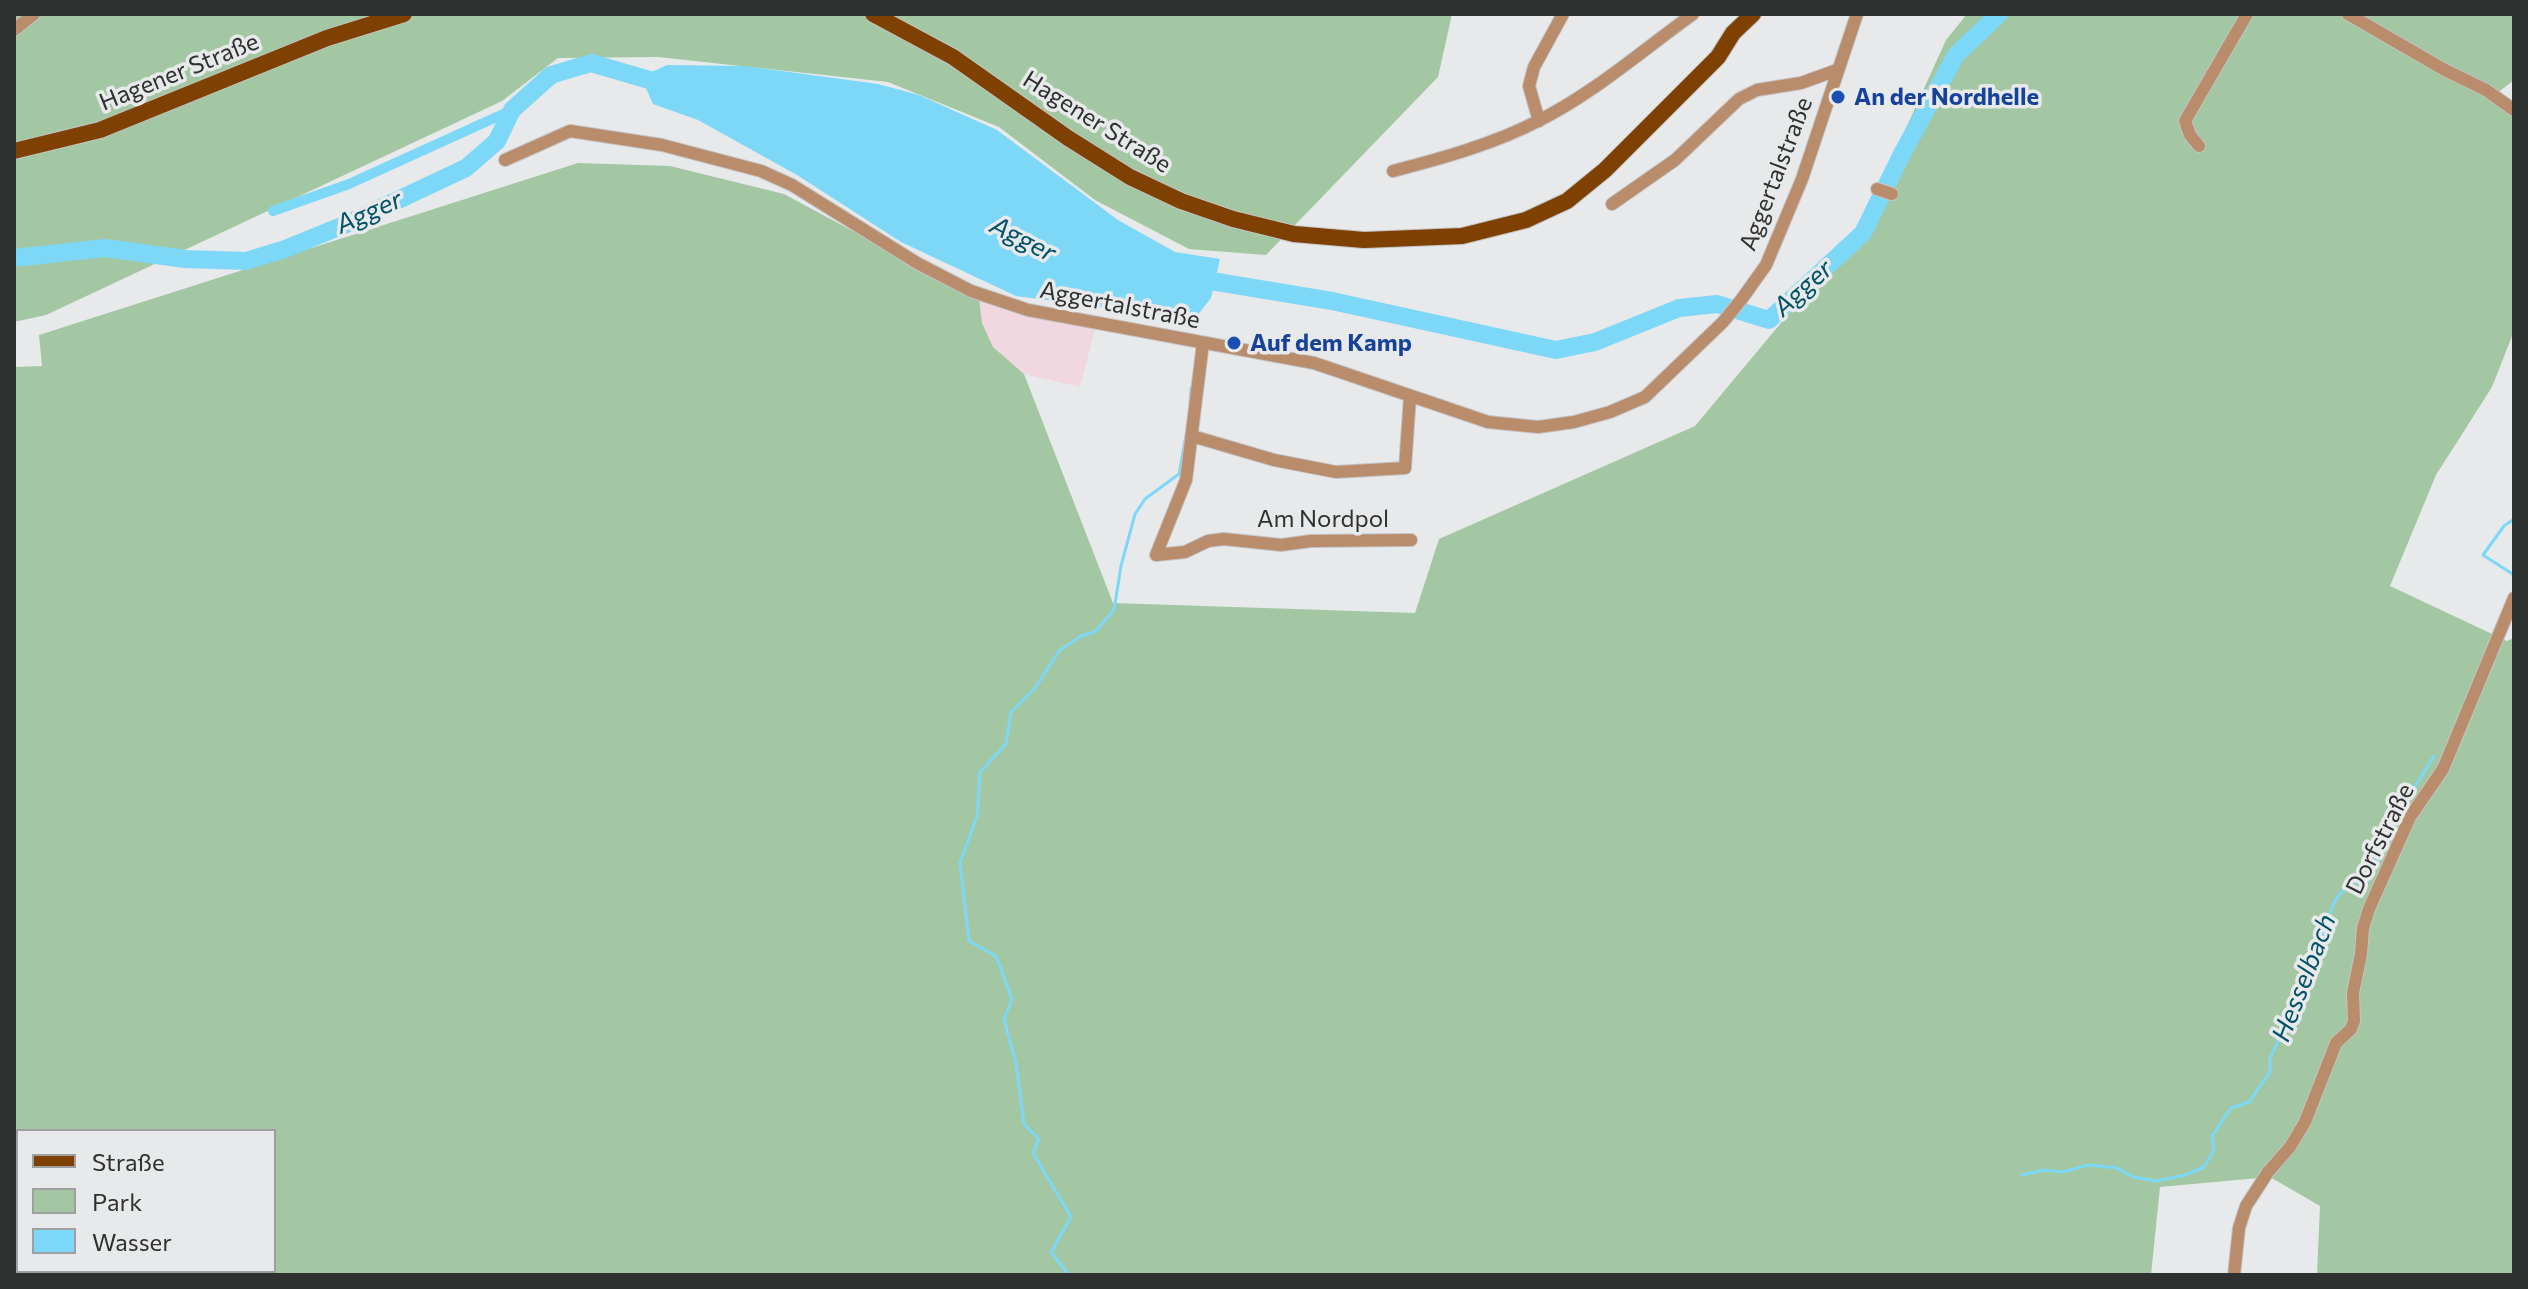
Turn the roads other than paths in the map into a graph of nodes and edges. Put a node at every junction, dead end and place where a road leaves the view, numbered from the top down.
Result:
1 (34, 14) edge
2 (404, 14) edge
3 (873, 14) edge
4 (1563, 14) edge
5 (1693, 14) edge
6 (1753, 14) edge
7 (1857, 14) edge
8 (2247, 14) edge
9 (2348, 14) edge
10 (14, 30) edge
11 (1837, 70) junction
12 (2514, 110) edge
13 (1539, 121) junction
14 (2199, 146) dead end
15 (14, 151) edge
16 (505, 160) dead end
17 (1393, 171) dead end
18 (1877, 189) dead end
19 (1892, 194) dead end
20 (1612, 204) dead end
21 (1203, 343) junction
22 (1410, 396) junction
23 (1192, 436) junction
24 (1411, 540) dead end
25 (2514, 598) edge
26 (2234, 1275) edge

1 - 10 street
2 - 15 main road, Hagener Straße
3 - 6 main road, Hagener Straße
4 - 13 street
5 - 13 street
7 - 11 street, Aggertalstraße
8 - 14 street
9 - 12 street
11 - 20 street
11 - 22 street, Aggertalstraße
13 - 17 street
16 - 21 street, Aggertalstraße
18 - 19 street
21 - 22 street, Aggertalstraße
21 - 23 street
22 - 23 street
23 - 24 street, Am Nordpol
25 - 26 street, Dorfstraße

